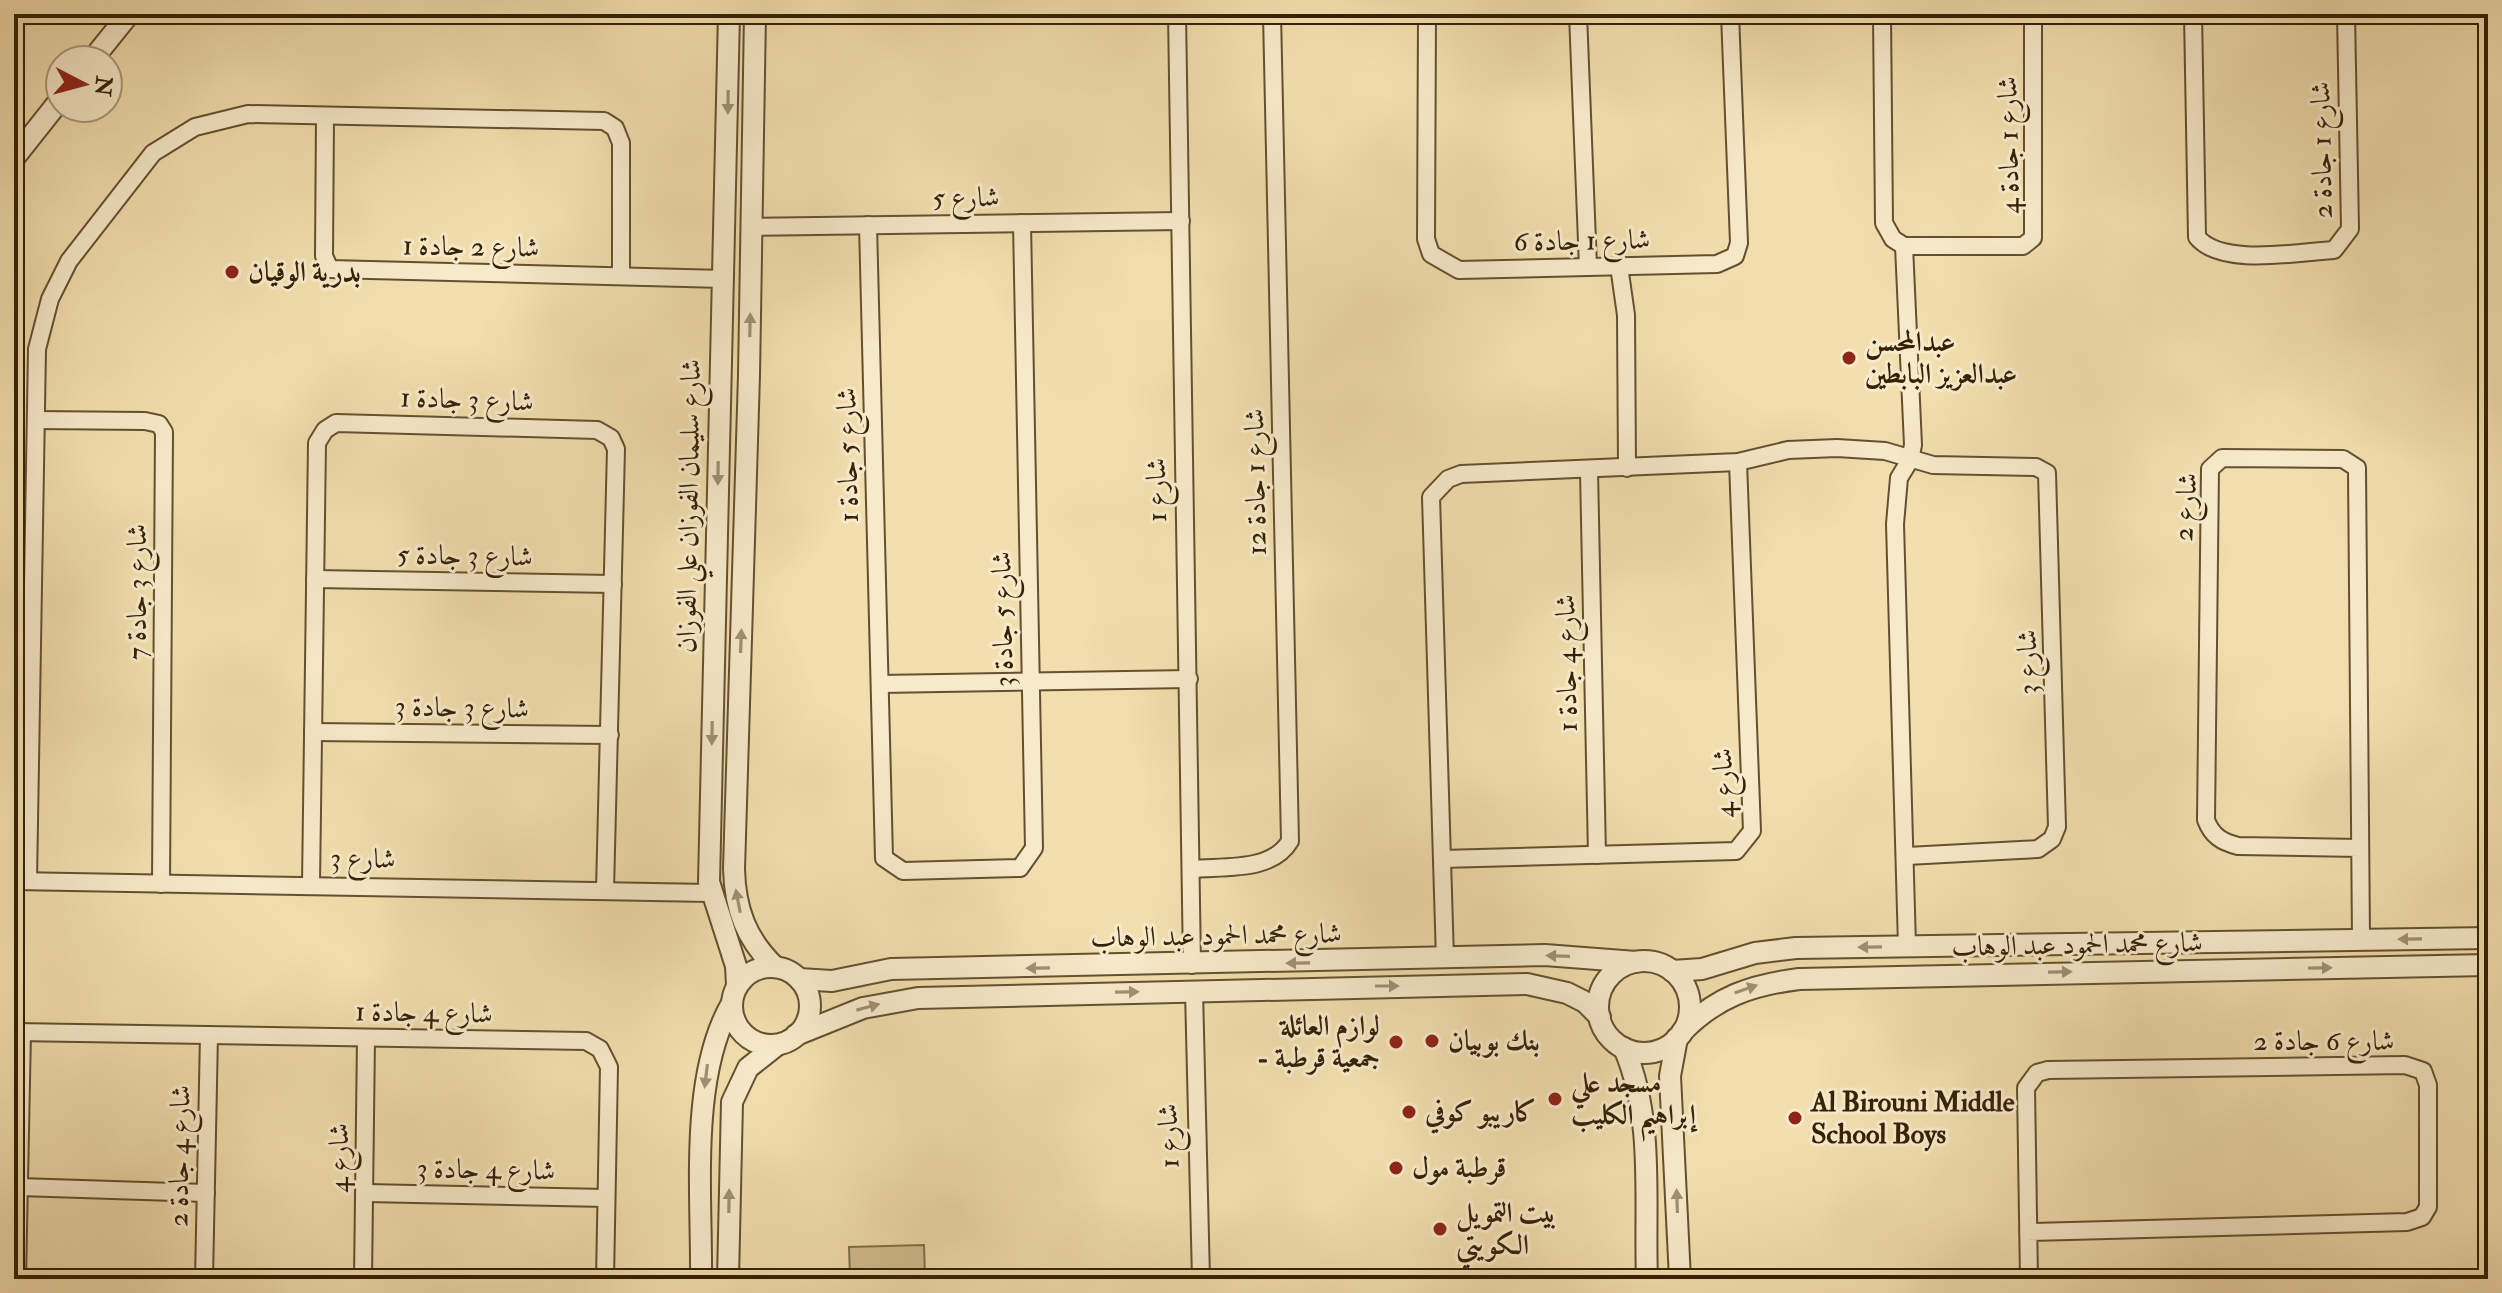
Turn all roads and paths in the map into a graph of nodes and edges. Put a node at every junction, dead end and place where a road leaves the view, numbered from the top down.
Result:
1 (129, 14) edge
2 (1177, 14) edge
3 (1272, 14) edge
4 (1427, 14) edge
5 (1578, 14) edge
6 (1730, 14) edge
7 (1882, 14) edge
8 (2033, 14) edge
9 (2193, 14) edge
10 (2346, 14) edge
11 (729, 19) edge
12 (755, 19) edge
13 (105, 44) edge
14 (325, 116) junction
15 (44, 120) edge
16 (14, 158) edge
17 (1181, 221) junction
18 (1022, 223) junction
19 (868, 225) junction
20 (753, 227) junction
21 (1904, 246) junction
22 (1619, 266) junction
23 (1588, 267) junction
24 (621, 275) junction
25 (724, 279) junction
26 (720, 372) junction
27 (749, 375) junction
28 (748, 411) junction
29 (719, 415) junction
30 (36, 420) junction
31 (1910, 460) junction
32 (1738, 462) junction
33 (1627, 468) junction
34 (1589, 471) junction
35 (315, 579) junction
36 (613, 584) junction
37 (1189, 679) junction
38 (1030, 682) junction
39 (880, 684) junction
40 (313, 732) junction
41 (610, 735) junction
42 (2360, 848) junction
43 (1597, 855) junction
44 (1907, 856) junction
45 (884, 858) joint
46 (1442, 859) junction
47 (1192, 869) junction
48 (21, 881) edge
49 (161, 884) junction
50 (311, 884) junction
51 (605, 890) junction
52 (710, 893) junction
53 (2488, 938) edge
54 (2361, 939) junction
55 (1907, 946) junction
56 (1974, 947) junction
57 (2011, 947) junction
58 (1445, 959) junction
59 (1636, 962) junction
60 (1192, 965) junction
61 (2488, 965) edge
62 (775, 967) junction
63 (1672, 971) junction
64 (2013, 973) junction
65 (1974, 974) junction
66 (799, 979) junction
67 (1194, 991) junction
68 (735, 994) junction
69 (1600, 1017) junction
70 (18, 1032) edge
71 (209, 1035) junction
72 (796, 1035) junction
73 (1680, 1035) junction
74 (366, 1038) junction
75 (777, 1045) junction
76 (1624, 1048) junction
77 (19, 1187) junction
78 (206, 1193) junction
79 (366, 1193) junction
80 (606, 1198) junction
81 (2028, 1232) junction
82 (17, 1279) edge
83 (204, 1279) edge
84 (363, 1279) edge
85 (605, 1279) edge
86 (701, 1279) edge
87 (728, 1279) edge
88 (1201, 1279) edge
89 (1647, 1279) edge
90 (1680, 1279) edge
91 (2029, 1279) edge

1 - 13 street
2 - 17 street, شارع 1
3 - 47 street, شارع 1 جادة 12
4 - 23 street, شارع 1 جادة 6
5 - 23 street
6 - 22 street, شارع 1 جادة 6
7 - 21 street
8 - 21 street, شارع 1 جادة 4
9 - 10 street, شارع 1 جادة 2
11 - 12 street
11 -> 25 street, شارع سليمان الفوزان علي الفوزان
12 - 20 street, شارع سليمان الفوزان علي الفوزان
14 - 24 street
14 - 24 street, شارع 2 جادة 1
14 - 30 street
15 - 16 street
17 - 18 street, شارع 5
17 - 37 street, شارع 1
18 - 19 street, شارع 5
18 - 38 street, شارع 5 جادة 3
19 - 20 street, شارع 5
19 - 39 street, شارع 5 جادة 1
27 -> 20 street, شارع سليمان الفوزان علي الفوزان
21 - 31 street
22 - 23 street, شارع 1 جادة 6
22 - 33 street
24 - 25 street, شارع 2 جادة 1
25 - 26 street, شارع سليمان الفوزان علي الفوزان
26 - 27 street
26 - 29 street, شارع سليمان الفوزان علي الفوزان
27 - 28 street, شارع سليمان الفوزان علي الفوزان
28 - 29 street
62 -> 28 street, شارع سليمان الفوزان علي الفوزان
29 -> 52 street, شارع سليمان الفوزان علي الفوزان
30 - 48 street
30 - 49 street, شارع 3 جادة 7
31 - 32 street
31 - 44 street
31 - 44 street, شارع 3
32 - 33 street
32 - 43 street, شارع 4
33 - 34 street
34 - 43 street, شارع 4 جادة 1
34 - 46 street
35 - 36 street, شارع 3 جادة 5
35 - 36 street, شارع 3 جادة 1
35 - 40 street, شارع 3 جادة 1
36 - 41 street, شارع 3 جادة 1
37 - 38 street
37 - 47 street, شارع 1
38 - 39 street
38 - 45 street, شارع 5 جادة 3
39 - 45 street, شارع 5 جادة 1
40 - 41 street, شارع 3 جادة 3
40 - 50 street, شارع 3 جادة 1
41 - 51 street, شارع 3 جادة 1
42 - 42 street, شارع 2
42 - 54 street, شارع 2
43 - 46 street, شارع 4
44 - 55 street
46 - 58 street
47 - 60 street, شارع 1
48 - 49 street, شارع 3
49 - 50 street, شارع 3
50 - 51 street, شارع 3
51 - 52 street, شارع 3
52 - 68 street, شارع سليمان الفوزان علي الفوزان
53 -> 54 street, شارع محمد الحمود عبد الوهاب
54 - 57 street, شارع محمد الحمود عبد الوهاب
55 - 56 street, شارع محمد الحمود عبد الوهاب
55 -> 63 street, شارع محمد الحمود عبد الوهاب
56 - 57 street, شارع محمد الحمود عبد الوهاب
56 - 65 street
57 - 64 street
59 -> 58 street, شارع محمد الحمود عبد الوهاب
58 -> 60 street, شارع محمد الحمود عبد الوهاب
59 - 63 street
59 - 69 street
60 -> 66 street, شارع محمد الحمود عبد الوهاب
64 -> 61 street, شارع محمد الحمود عبد الوهاب
62 - 66 street
62 - 68 street
63 - 73 street
64 - 65 street, شارع محمد الحمود عبد الوهاب
73 -> 65 street, شارع محمد الحمود عبد الوهاب
66 - 72 street
67 -> 69 street, شارع محمد الحمود عبد الوهاب
72 -> 67 street, شارع محمد الحمود عبد الوهاب
67 - 88 street, شارع 1
68 - 75 street
68 -> 86 street
69 - 76 street
70 - 71 street, شارع 4 جادة 1
70 - 77 street
71 - 74 street, شارع 4 جادة 1
71 - 78 street, شارع 4 جادة 2
72 - 75 street
73 - 76 street
90 -> 73 street
74 - 79 street, شارع 4
74 - 80 street, شارع 4 جادة 1
87 -> 75 street
76 - 89 street
77 - 78 street
77 - 82 street
78 - 83 street, شارع 4 جادة 2
79 - 80 street, شارع 4 جادة 3
79 - 84 street, شارع 4
80 - 85 street, شارع 4 جادة 1
81 - 81 street, شارع 6 جادة 2
81 - 91 street, شارع 6 جادة 2

